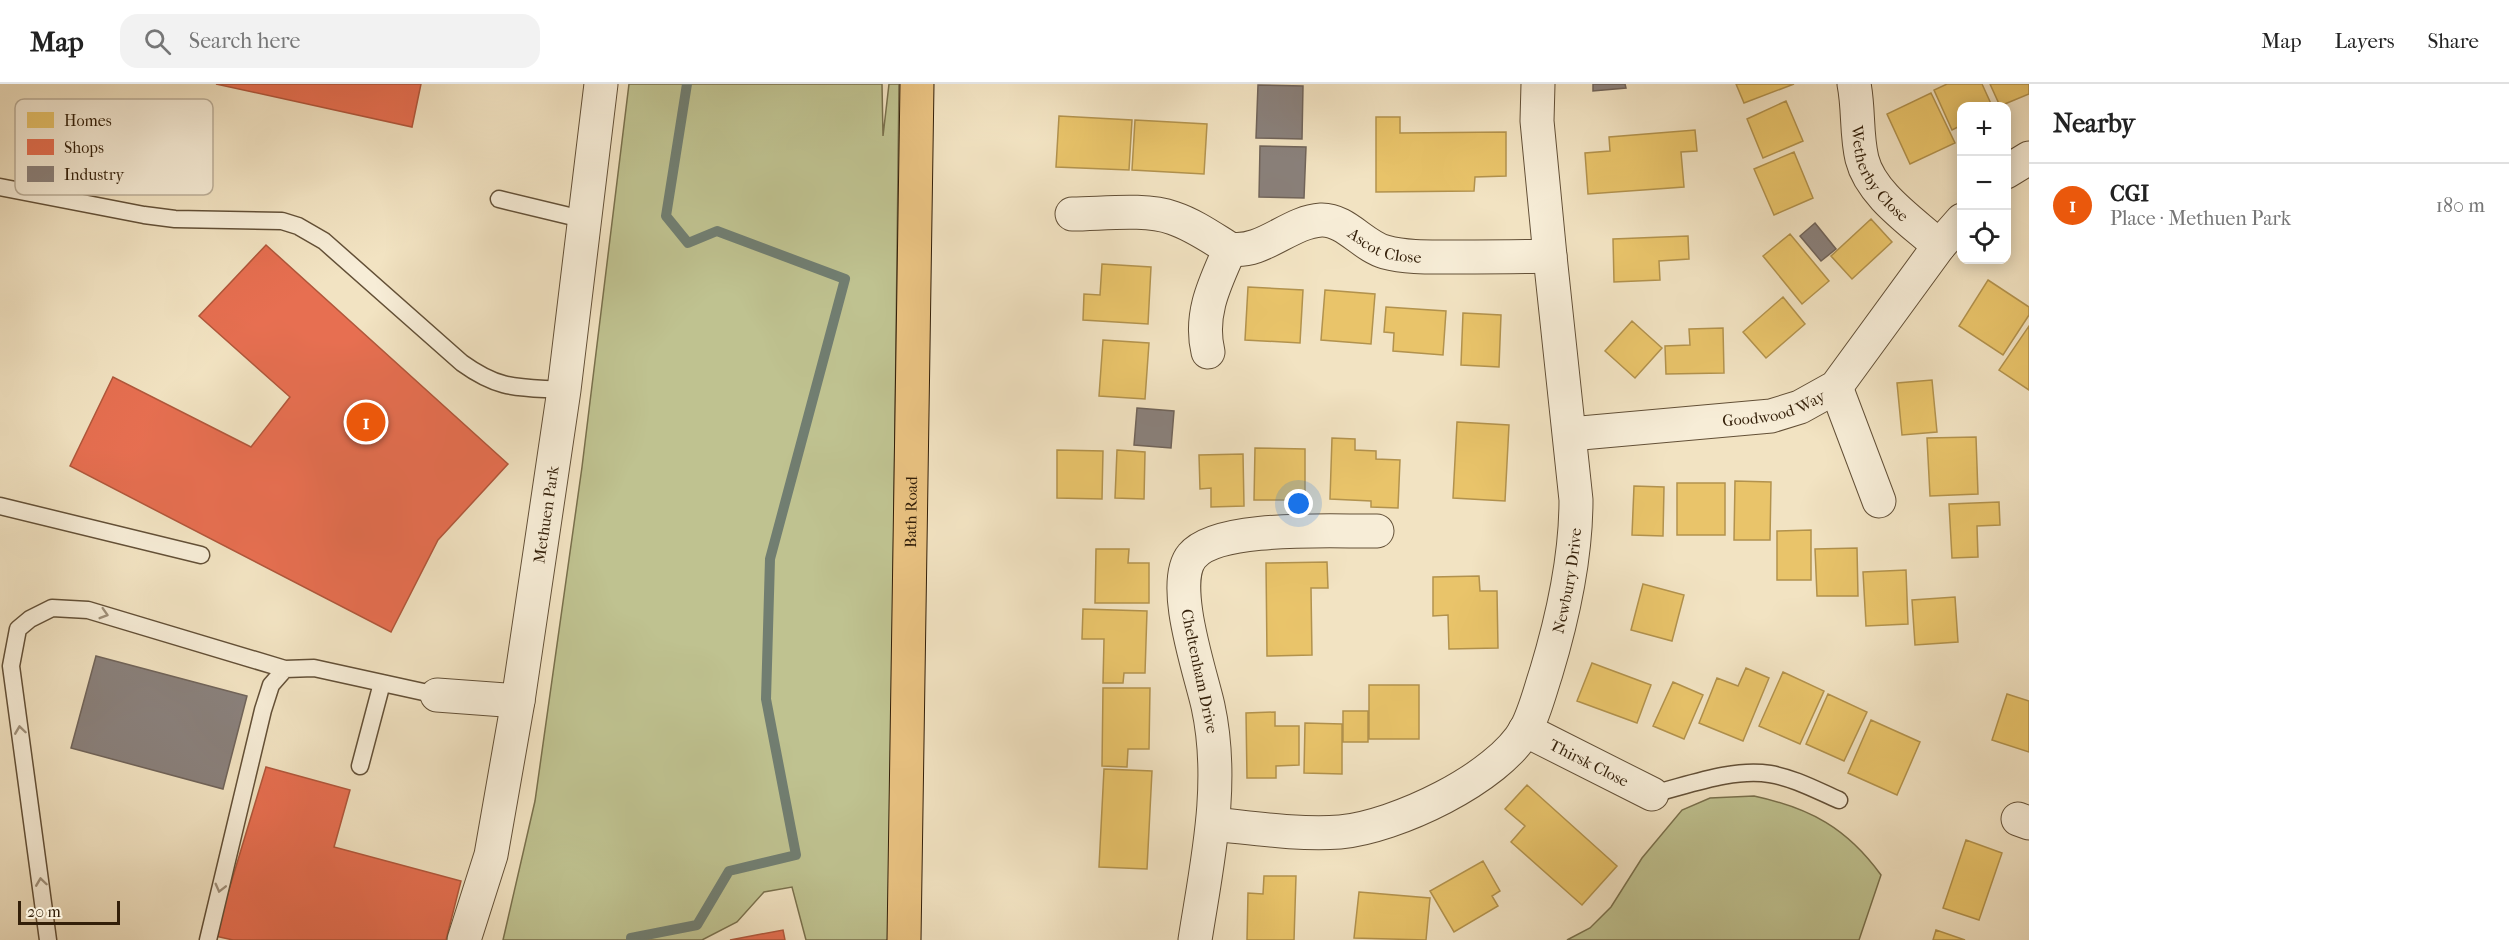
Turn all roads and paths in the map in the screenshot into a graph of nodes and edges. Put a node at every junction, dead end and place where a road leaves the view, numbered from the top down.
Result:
1 (601, 84) edge
2 (916, 84) edge
3 (1538, 84) edge
4 (1854, 84) edge
5 (2029, 158) edge
6 (2011, 169) edge
7 (0, 187) edge
8 (15, 190) edge
9 (41, 195) edge
10 (499, 199) dead end
11 (1072, 214) dead end
12 (586, 219) junction
13 (1957, 226) edge
14 (1939, 246) junction
15 (1230, 249) junction
16 (1550, 256) junction
17 (1208, 352) dead end
18 (1836, 387) junction
19 (564, 390) junction
20 (1570, 434) junction
21 (1879, 501) dead end
22 (0, 506) edge
23 (1377, 531) dead end
24 (201, 555) dead end
25 (285, 669) junction
26 (382, 683) junction
27 (437, 695) joint
28 (518, 701) junction
29 (1525, 730) junction
30 (360, 766) dead end
31 (1652, 794) joint
32 (1839, 800) dead end
33 (1213, 824) junction
34 (48, 940) edge
35 (208, 940) edge
36 (465, 940) edge
37 (904, 940) edge
38 (1195, 940) edge

1 - 12 street, Methuen Park
2 - 37 main road, Bath Road
3 - 16 street, Newbury Drive
4 - 14 street, Wetherby Close
5 - 6 street
7 - 8 lane
9 - 19 lane
10 - 12 lane
11 - 15 street
12 - 19 street, Methuen Park
13 - 14 street, Goodwood Way
14 - 18 street, Goodwood Way
15 - 16 street, Ascot Close
15 - 17 street
16 - 20 street, Newbury Drive
18 - 20 street, Goodwood Way
18 - 21 street
19 - 28 street, Methuen Park
20 - 29 street, Newbury Drive
22 - 24 lane
23 - 33 street, Cheltenham Drive
25 - 26 lane
34 -> 25 lane
25 -> 35 lane
26 - 27 lane
26 - 30 lane
27 - 28 street
28 - 36 street, Methuen Park
29 - 31 street, Thirsk Close
29 - 33 street, Newbury Drive
31 - 32 lane
33 - 38 street, Cheltenham Drive

